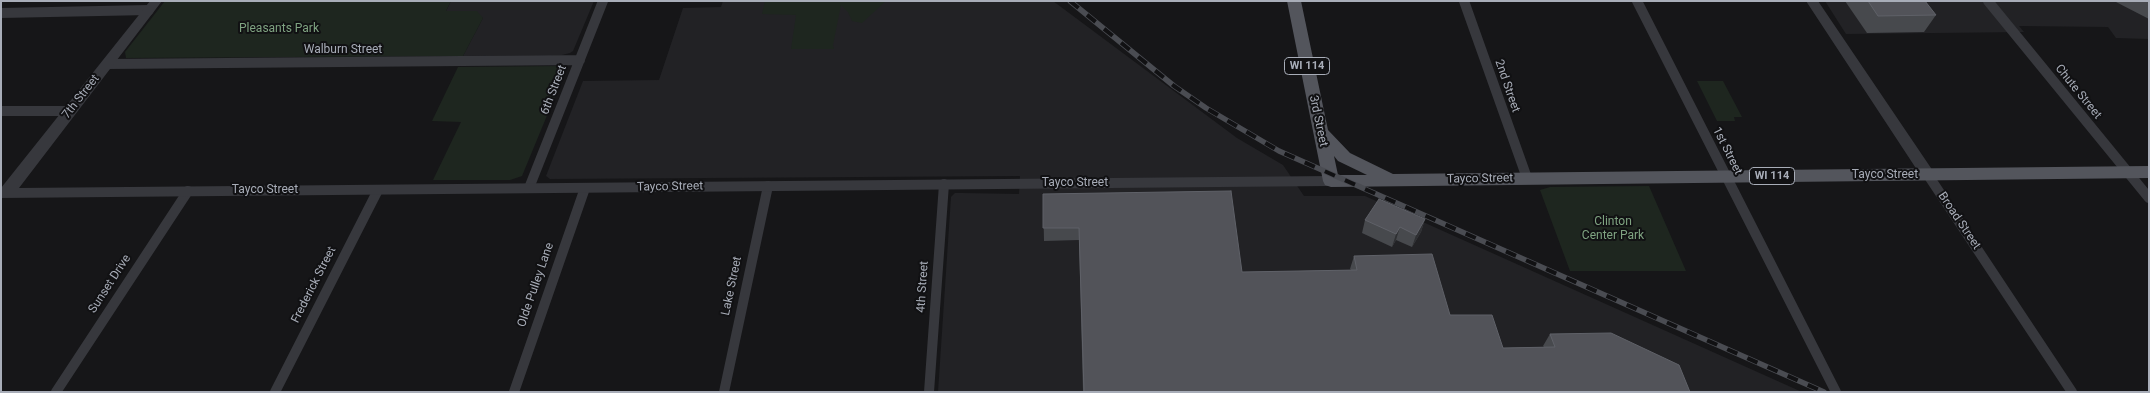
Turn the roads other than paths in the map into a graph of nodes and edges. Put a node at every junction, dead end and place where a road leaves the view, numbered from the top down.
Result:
1 (603, 1) edge
2 (1294, 1) edge
3 (1464, 1) edge
4 (1637, 1) edge
5 (1812, 1) edge
6 (1988, 1) edge
7 (152, 6) edge
8 (2, 9) edge
9 (580, 60) junction
10 (107, 64) junction
11 (1, 111) edge
12 (70, 111) junction
13 (1319, 130) junction
14 (2128, 172) junction
15 (2149, 172) edge
16 (1928, 175) junction
17 (1726, 176) junction
18 (1526, 178) junction
19 (1395, 180) junction
20 (1331, 181) junction
21 (944, 184) junction
22 (768, 186) junction
23 (530, 188) junction
24 (585, 188) junction
25 (188, 190) junction
26 (378, 190) junction
27 (4, 193) edge
28 (2149, 198) edge
29 (56, 392) edge
30 (275, 392) edge
31 (514, 392) edge
32 (724, 392) edge
33 (929, 392) edge
34 (1836, 392) edge
35 (2072, 392) edge

1 - 9 street, 6th Street
2 - 13 main road, 3rd Street / WI 114
3 - 18 street, 2nd Street
4 - 17 street, 1st Street
5 - 16 street, Broad Street
6 - 14 street, Chute Street
7 - 8 street
7 - 10 street, 7th Street
9 - 10 street, Walburn Street
9 - 23 street, 6th Street
10 - 12 street, 7th Street
11 - 12 street
12 - 27 street, 7th Street
13 - 19 main road
13 - 20 main road, 3rd Street / WI 114
14 - 15 main road, Tayco Street / WI 114
14 - 16 main road, Tayco Street / WI 114
14 - 28 street, Chute Street
16 - 17 main road, Tayco Street / WI 114
16 - 35 street, Broad Street
17 - 18 main road, Tayco Street / WI 114
17 - 34 street, 1st Street
18 - 19 main road, Tayco Street / WI 114
19 - 20 main road, Tayco Street / WI 114
20 - 21 street, Tayco Street
21 - 22 street, Tayco Street
21 - 33 street, 4th Street
22 - 24 street, Tayco Street
22 - 32 street, Lake Street
23 - 24 street, Tayco Street
23 - 26 street, Tayco Street
24 - 31 street, Olde Pulley Lane
25 - 26 street, Tayco Street
25 - 27 street, Tayco Street
25 - 29 street, Sunset Drive
26 - 30 street, Frederick Street

